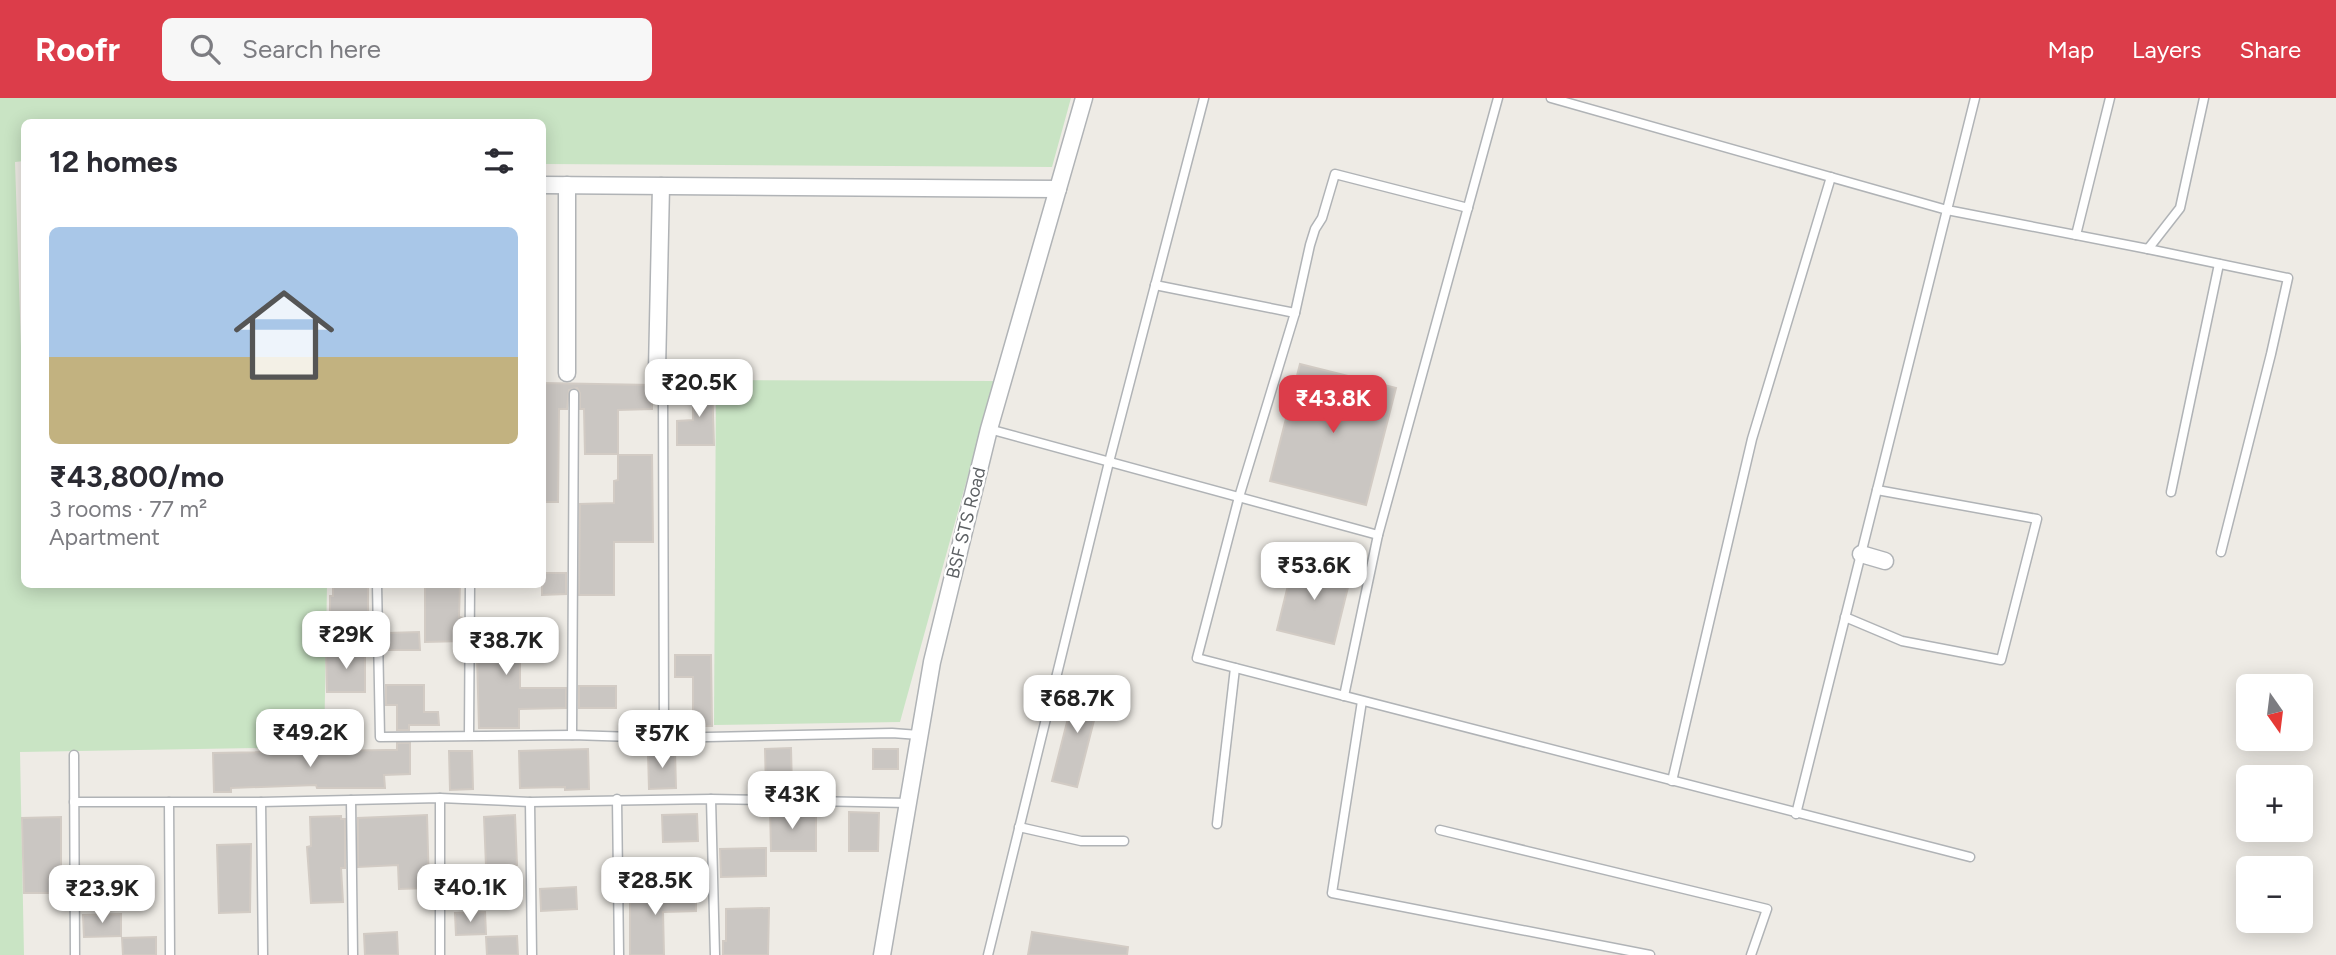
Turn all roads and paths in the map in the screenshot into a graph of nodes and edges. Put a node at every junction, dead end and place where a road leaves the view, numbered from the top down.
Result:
1 (1084, 98) edge
2 (1204, 98) edge
3 (1498, 98) edge
4 (1551, 98) edge
5 (1975, 98) edge
6 (2110, 98) edge
7 (2204, 98) edge
8 (1831, 177) junction
9 (546, 185) edge
10 (567, 186) junction
11 (661, 186) junction
12 (1058, 189) junction
13 (1468, 208) junction
14 (1947, 209) junction
15 (2076, 235) junction
16 (2148, 250) junction
17 (2219, 264) junction
18 (1155, 285) junction
19 (1295, 313) junction
20 (657, 370) dead end
21 (567, 373) dead end
22 (663, 390) dead end
23 (574, 394) dead end
24 (989, 429) junction
25 (1109, 462) junction
26 (1877, 490) junction
27 (2171, 492) dead end
28 (1238, 497) junction
29 (1378, 535) junction
30 (2221, 552) dead end
31 (1861, 554) junction
32 (1885, 561) dead end
33 (377, 588) edge
34 (470, 588) edge
35 (1845, 617) junction
36 (1235, 668) junction
37 (1344, 696) junction
38 (1362, 701) junction
39 (919, 734) junction
40 (469, 735) junction
41 (572, 735) junction
42 (664, 738) junction
43 (75, 755) dead end
44 (1672, 781) junction
45 (440, 798) junction
46 (617, 799) junction
47 (711, 799) junction
48 (351, 800) junction
49 (74, 802) junction
50 (169, 802) junction
51 (261, 802) junction
52 (530, 802) junction
53 (908, 803) junction
54 (1796, 814) junction
55 (1217, 824) dead end
56 (1019, 827) junction
57 (1440, 830) dead end
58 (1124, 841) dead end
59 (1970, 857) dead end
60 (75, 955) edge
61 (170, 955) edge
62 (263, 955) edge
63 (353, 955) edge
64 (440, 955) edge
65 (531, 955) edge
66 (620, 955) edge
67 (715, 955) edge
68 (882, 955) edge
69 (988, 955) edge
70 (1650, 955) edge
71 (1751, 955) edge

1 - 12 street, BSF STS Road
2 - 18 lane
3 - 13 lane
4 - 8 lane
5 - 14 lane
6 - 15 lane
7 - 16 lane
8 - 14 lane
8 - 44 lane
9 - 10 street
10 - 11 street
10 - 21 street
11 - 12 street
11 - 20 street
12 - 24 street, BSF STS Road
13 - 19 lane
13 - 29 lane
14 - 15 lane
14 - 26 lane
15 - 16 lane
16 - 17 lane
17 - 27 lane
17 - 30 lane
18 - 19 lane
18 - 25 lane
19 - 28 lane
22 - 42 lane
23 - 41 lane
24 - 25 lane
24 - 39 street, BSF STS Road
25 - 28 lane
25 - 56 lane
26 - 31 lane
26 - 35 lane
28 - 29 lane
28 - 36 lane
29 - 37 lane
31 - 32 street
31 - 35 lane
33 - 40 lane
34 - 40 lane
35 - 54 lane
36 - 37 lane
36 - 55 lane
37 - 38 lane
38 - 44 lane
38 - 70 lane
39 - 42 lane
39 - 53 street, BSF STS Road
40 - 41 lane
41 - 42 lane
43 - 49 lane
44 - 54 lane
45 - 48 lane
45 - 52 lane
45 - 64 lane
46 - 47 lane
46 - 52 lane
46 - 66 lane
47 - 53 lane
47 - 67 lane
48 - 51 lane
48 - 63 lane
49 - 50 lane
49 - 60 lane
50 - 51 lane
50 - 61 lane
51 - 62 lane
52 - 65 lane
53 - 68 street, BSF STS Road
54 - 59 lane
56 - 58 lane
56 - 69 lane
57 - 71 lane

